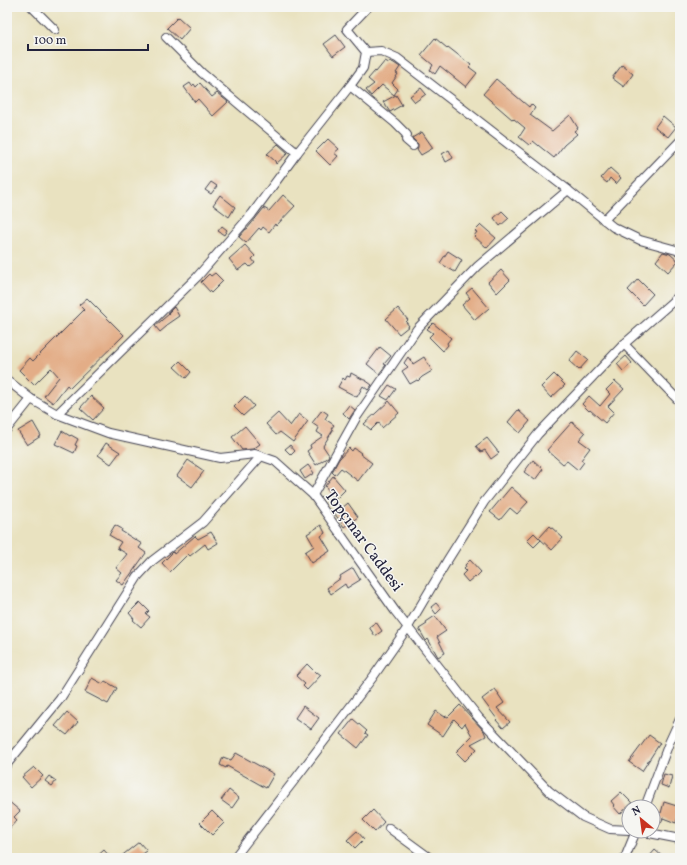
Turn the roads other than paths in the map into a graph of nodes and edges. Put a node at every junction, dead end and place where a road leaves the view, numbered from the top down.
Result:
1 (32, 7) edge
2 (368, 7) edge
3 (55, 30) dead end
4 (166, 37) dead end
5 (366, 52) junction
6 (350, 86) junction
7 (680, 141) edge
8 (413, 146) dead end
9 (297, 153) junction
10 (568, 190) junction
11 (604, 220) junction
12 (680, 251) edge
13 (680, 295) edge
14 (624, 344) junction
15 (7, 380) edge
16 (30, 399) junction
17 (680, 402) edge
18 (57, 414) junction
19 (7, 429) edge
20 (261, 456) junction
21 (313, 495) junction
22 (408, 627) junction
23 (680, 719) edge
24 (7, 764) edge
25 (648, 799) edge
26 (389, 828) dead end
27 (621, 830) edge
28 (661, 835) edge
29 (634, 839) edge
30 (680, 839) edge
31 (234, 858) edge
32 (430, 858) edge
33 (625, 858) edge

1 - 3 street
2 - 5 street
4 - 9 street
5 - 6 street
5 - 10 street
6 - 8 street
6 - 9 street
7 - 11 street
9 - 18 street
10 - 11 street
10 - 21 street
11 - 12 street
13 - 14 street
14 - 17 street
14 - 22 street
15 - 16 street, Topçınar Caddesi
16 - 18 street, Topçınar Caddesi
16 - 19 street
18 - 20 street, Topçınar Caddesi
20 - 21 street, Topçınar Caddesi
20 - 24 street
21 - 22 street, Topçınar Caddesi
22 - 27 street, Topçınar Caddesi
22 - 31 street
23 - 25 street
26 - 32 street
28 - 30 street
29 - 33 street

